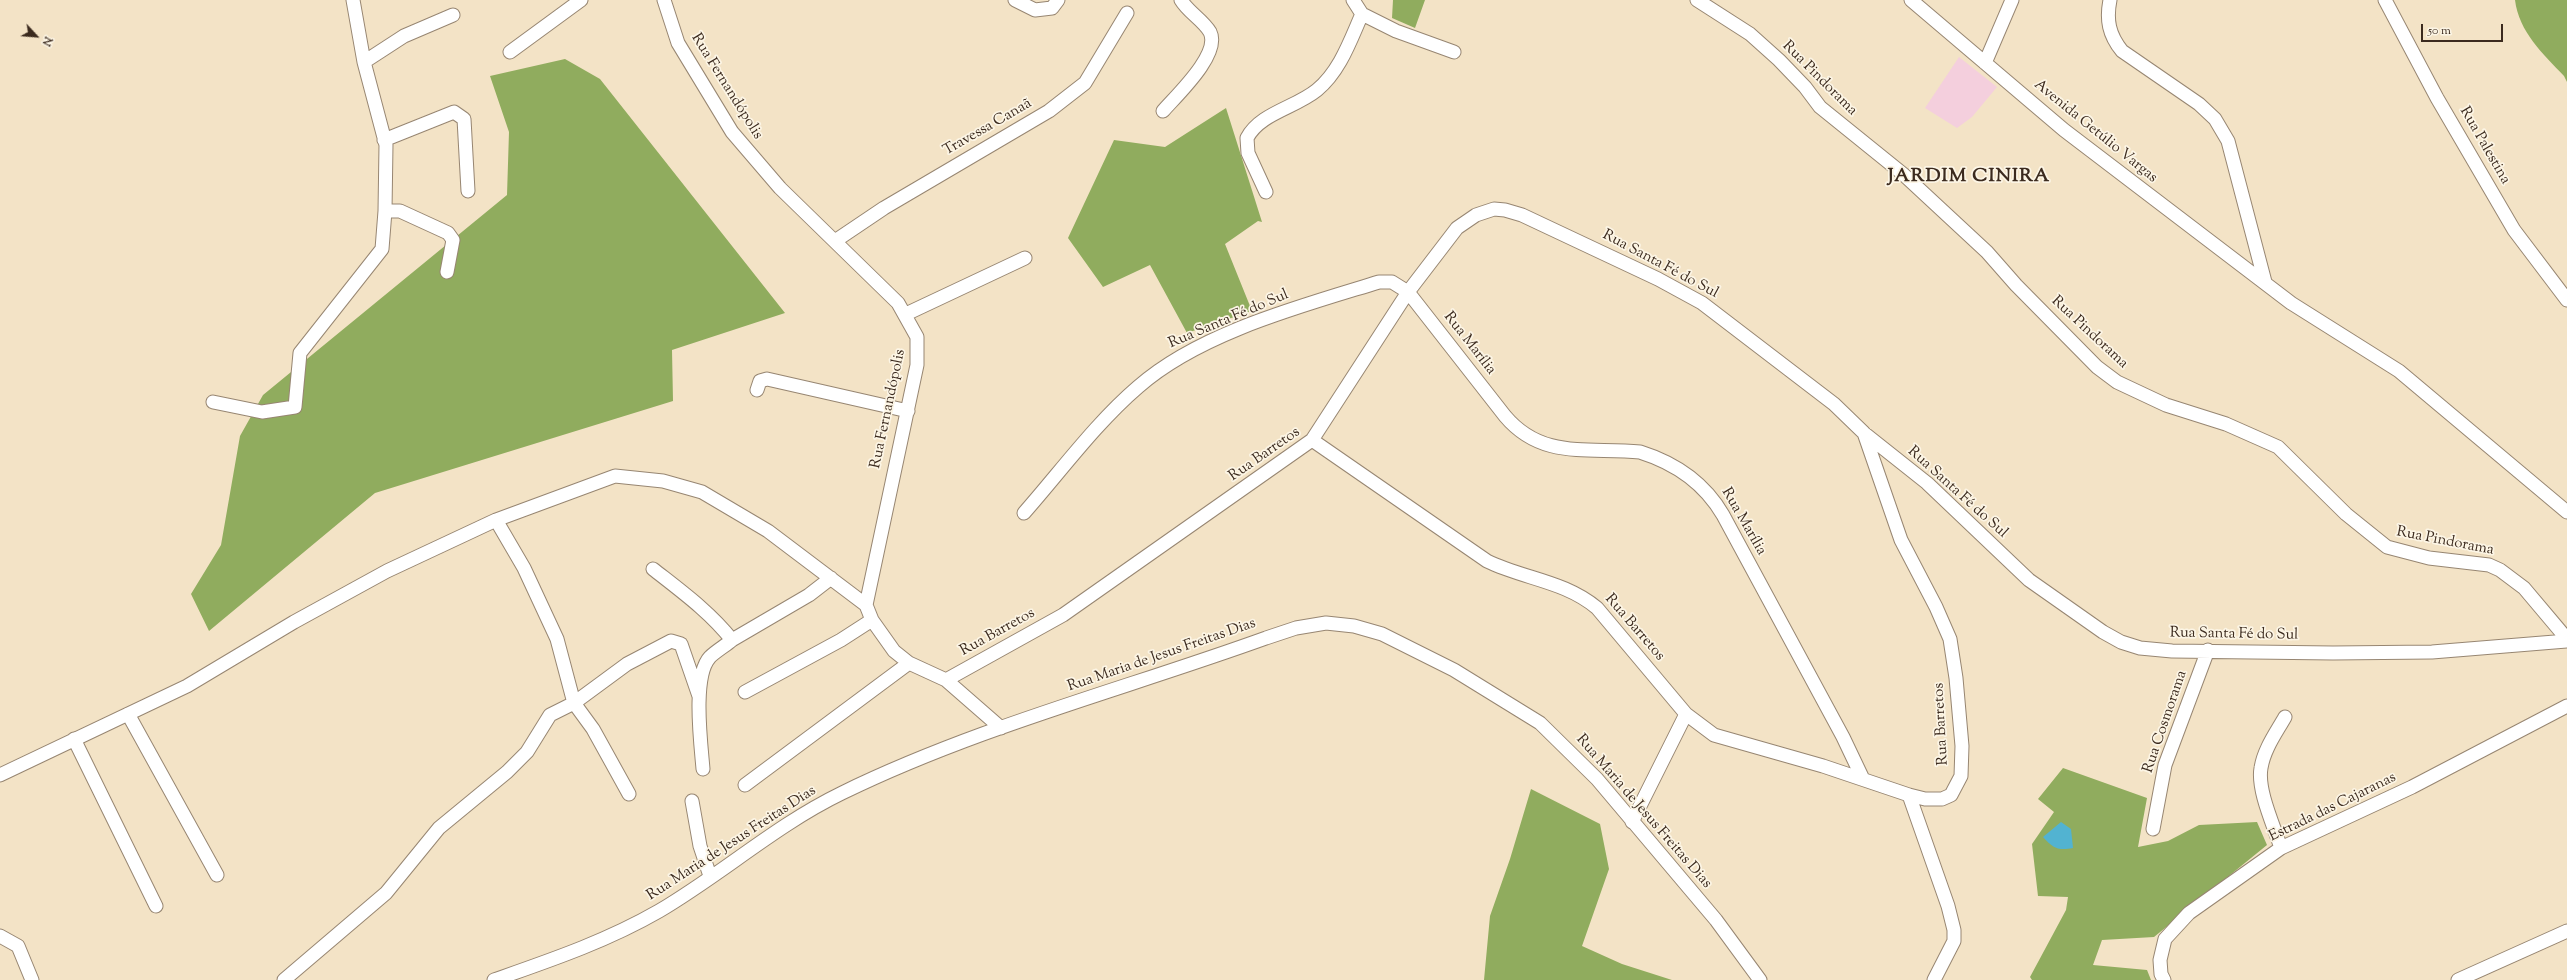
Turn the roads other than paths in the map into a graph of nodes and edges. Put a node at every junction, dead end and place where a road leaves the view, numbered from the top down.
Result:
1 (353, 0) edge
2 (581, 0) edge
3 (664, 0) edge
4 (1015, 0) edge
5 (1058, 0) edge
6 (1181, 0) edge
7 (1353, 0) edge
8 (1696, 0) edge
9 (1911, 0) edge
10 (2012, 0) edge
11 (2110, 0) edge
12 (2385, 0) edge
13 (1127, 13) dead end
14 (1362, 14) junction
15 (453, 15) dead end
16 (1212, 39) junction
17 (510, 52) dead end
18 (1454, 52) dead end
19 (364, 62) junction
20 (1212, 63) dead end
21 (1985, 63) junction
22 (1163, 111) dead end
23 (384, 140) junction
24 (468, 191) dead end
25 (1266, 192) dead end
26 (385, 211) junction
27 (835, 241) junction
28 (1025, 258) dead end
29 (447, 272) dead end
30 (2265, 282) junction
31 (1408, 292) junction
32 (2567, 300) edge
33 (906, 314) junction
34 (756, 390) dead end
35 (213, 402) dead end
36 (908, 410) junction
37 (1864, 433) junction
38 (1312, 440) junction
39 (2567, 512) edge
40 (1024, 513) dead end
41 (496, 520) junction
42 (654, 569) dead end
43 (831, 578) junction
44 (866, 605) junction
45 (872, 620) junction
46 (732, 640) junction
47 (2567, 640) edge
48 (2208, 650) junction
49 (909, 663) junction
50 (946, 680) junction
51 (745, 692) dead end
52 (699, 696) junction
53 (574, 703) junction
54 (2567, 706) edge
55 (128, 714) junction
56 (1686, 714) junction
57 (2285, 718) dead end
58 (1001, 728) junction
59 (74, 739) junction
60 (703, 770) dead end
61 (0, 774) edge
62 (1863, 779) junction
63 (745, 785) dead end
64 (629, 794) dead end
65 (1909, 795) junction
66 (692, 801) dead end
67 (1632, 822) junction
68 (2153, 829) dead end
69 (2281, 848) junction
70 (217, 875) dead end
71 (710, 876) junction
72 (156, 906) dead end
73 (2567, 931) edge
74 (0, 936) edge
75 (32, 980) edge
76 (284, 980) edge
77 (494, 980) edge
78 (1760, 980) edge
79 (1934, 980) edge
80 (2164, 980) edge
81 (2458, 980) edge

1 - 19 street
2 - 17 street
3 - 27 street, Rua Fernandópolis
4 - 5 street
6 - 16 street
7 - 14 street
8 - 47 street, Rua Pindorama
9 - 21 street, Avenida Getúlio Vargas
10 - 21 street
11 - 30 street
12 - 32 street, Rua Palestina
13 - 27 street, Travessa Canaã
14 - 18 street
14 - 25 street
15 - 19 street
16 - 20 street
16 - 22 street
19 - 23 street
21 - 30 street, Avenida Getúlio Vargas
23 - 24 street
23 - 26 street
26 - 29 street
26 - 35 street
27 - 33 street, Rua Fernandópolis
28 - 33 street
30 - 39 street, Avenida Getúlio Vargas
31 - 37 street, Rua Santa Fé do Sul
31 - 38 street, Rua Santa Fé do Sul
31 - 40 street, Rua Santa Fé do Sul
31 - 62 street, Rua Marília
33 - 36 street, Rua Fernandópolis
34 - 36 street
36 - 44 street, Rua Fernandópolis
37 - 48 street, Rua Santa Fé do Sul
37 - 65 street, Rua Barretos
38 - 50 street, Rua Barretos
38 - 56 street, Rua Barretos
41 - 43 street
41 - 53 street
41 - 55 street
42 - 46 street
43 - 44 street
43 - 46 street
44 - 45 street
45 - 49 street
45 - 51 street
46 - 52 street
47 - 48 street, Rua Santa Fé do Sul
48 - 68 street, Rua Cosmorama
49 - 50 street
49 - 63 street
50 - 58 street
52 - 53 street
52 - 60 street
53 - 64 street
53 - 76 street
54 - 69 street, Estrada das Cajaranas
55 - 59 street
55 - 70 street
56 - 62 street, Rua Barretos
56 - 67 street
57 - 69 street
58 - 67 street, Rua Maria de Jesus Freitas Dias
58 - 71 street, Rua Maria de Jesus Freitas Dias
59 - 61 street
59 - 72 street
62 - 65 street, Rua Barretos
65 - 79 street
66 - 71 street
67 - 78 street, Rua Maria de Jesus Freitas Dias
69 - 80 street, Estrada das Cajaranas
71 - 77 street, Rua Maria de Jesus Freitas Dias
73 - 81 street
74 - 75 street

